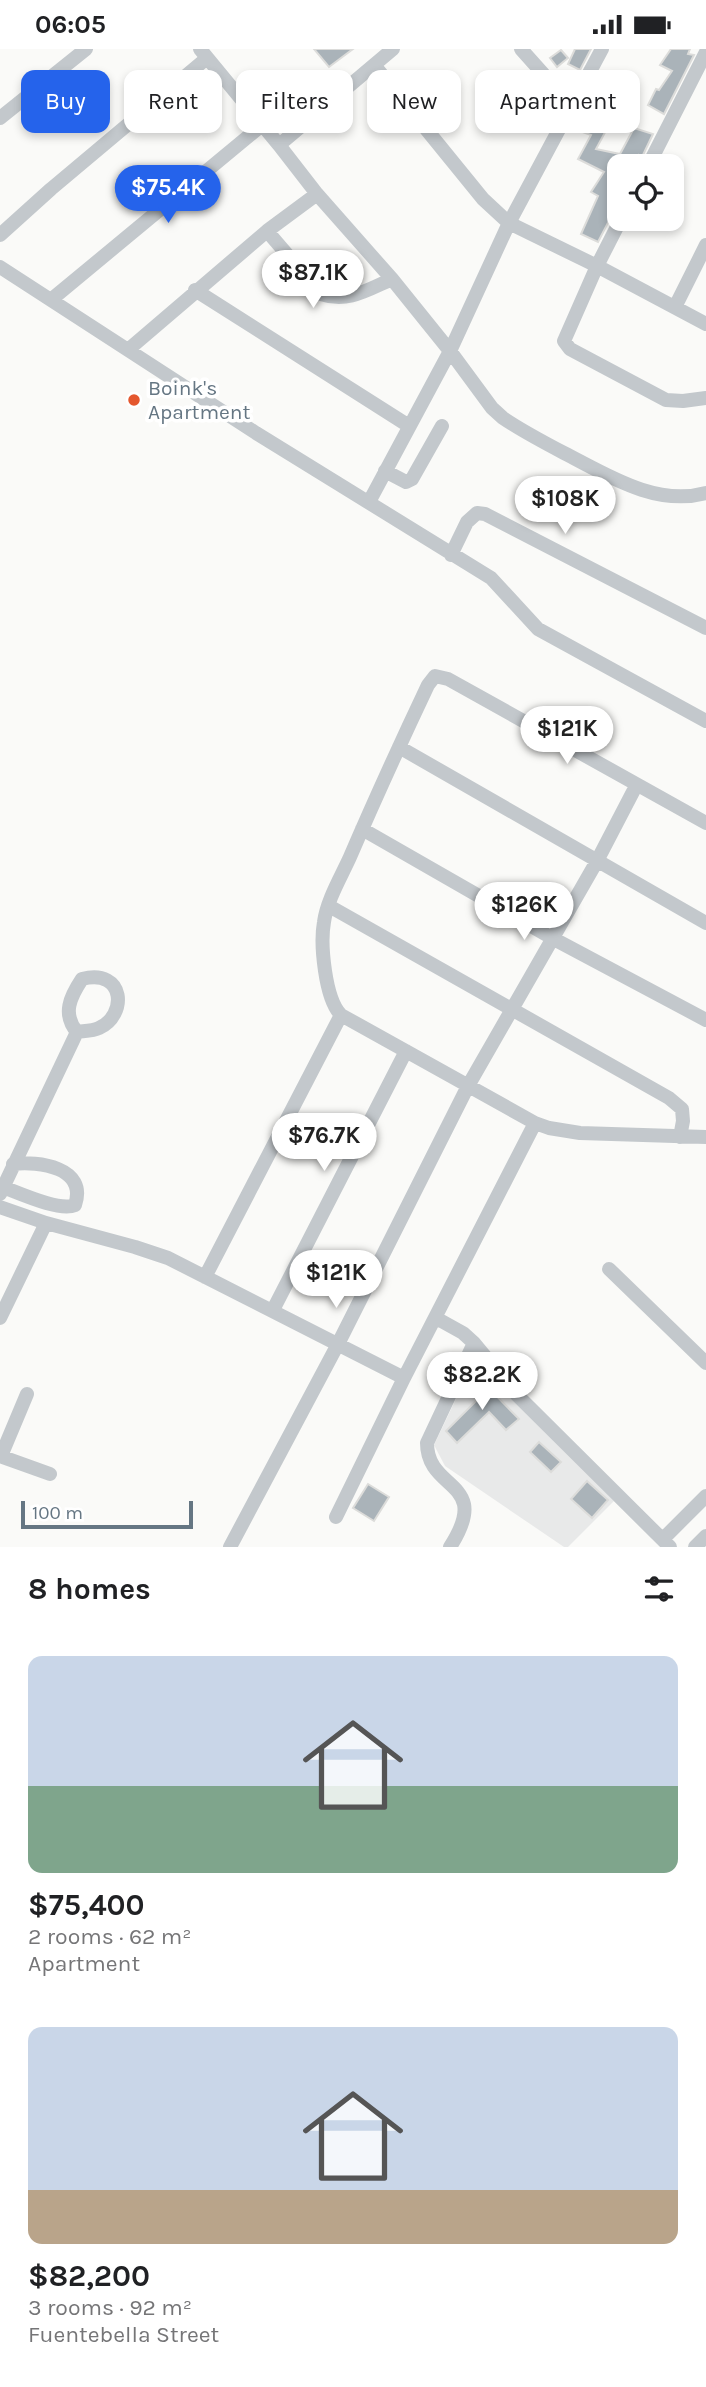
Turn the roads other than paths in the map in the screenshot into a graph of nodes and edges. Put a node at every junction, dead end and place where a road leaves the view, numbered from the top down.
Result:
1 (86, 49) edge
2 (393, 49) edge
3 (521, 49) edge
4 (602, 49) edge
5 (706, 52) edge
6 (203, 54) edge
7 (374, 65) junction
8 (703, 69) edge
9 (540, 70) edge
10 (590, 70) edge
11 (236, 94) edge
12 (0, 118) edge
13 (252, 133) edge
14 (269, 133) edge
15 (556, 133) edge
16 (279, 145) junction
17 (655, 154) edge
18 (317, 194) junction
19 (509, 223) junction
20 (267, 231) junction
21 (615, 231) edge
22 (0, 236) edge
23 (706, 245) edge
24 (597, 266) junction
25 (0, 267) edge
26 (392, 279) junction
27 (195, 290) junction
28 (52, 299) junction
29 (674, 307) junction
30 (706, 324) edge
31 (129, 349) junction
32 (450, 351) junction
33 (706, 398) edge
34 (409, 426) junction
35 (442, 426) dead end
36 (385, 471) junction
37 (706, 493) edge
38 (369, 502) junction
39 (451, 555) junction
40 (706, 628) edge
41 (706, 721) edge
42 (399, 747) junction
43 (636, 786) junction
44 (706, 823) edge
45 (362, 829) junction
46 (597, 861) junction
47 (328, 906) junction
48 (706, 923) edge
49 (552, 938) junction
50 (510, 1010) junction
51 (341, 1015) junction
52 (706, 1020) edge
53 (77, 1033) dead end
54 (406, 1051) junction
55 (468, 1086) junction
56 (536, 1123) junction
57 (680, 1137) junction
58 (706, 1137) edge
59 (8, 1164) edge
60 (1, 1189) edge
61 (0, 1207) edge
62 (46, 1223) junction
63 (609, 1269) dead end
64 (205, 1277) junction
65 (273, 1310) junction
66 (0, 1318) edge
67 (436, 1318) junction
68 (474, 1343) junction
69 (338, 1344) junction
70 (706, 1363) edge
71 (404, 1378) junction
72 (27, 1394) dead end
73 (1, 1456) edge
74 (50, 1474) dead end
75 (706, 1496) edge
76 (337, 1517) dead end
77 (706, 1536) edge
78 (667, 1543) edge
79 (230, 1547) edge
80 (450, 1547) edge
81 (695, 1547) edge

1 - 12 street
2 - 7 street
3 - 9 street
4 - 10 street
5 - 8 street
6 - 11 street
6 - 22 street
7 - 16 street
7 - 19 street
8 - 17 street
13 - 28 street
14 - 16 street
15 - 19 street
16 - 18 street
18 - 20 street
18 - 26 street
19 - 24 street
19 - 32 street
20 - 26 street
20 - 27 street
21 - 24 street
23 - 29 street
24 - 29 street
24 - 33 street
25 - 28 street
26 - 32 street
27 - 31 street
27 - 34 street
28 - 31 street
29 - 30 street
31 - 38 street
32 - 34 street
32 - 37 street
34 - 36 street
35 - 36 street
36 - 38 street
38 - 39 street
39 - 40 street
39 - 41 street
42 - 43 street
42 - 45 street
42 - 46 street
43 - 44 street
43 - 46 street
45 - 47 street
45 - 49 street
46 - 48 street
46 - 49 street
47 - 50 street
47 - 51 street
49 - 50 street
49 - 52 street
50 - 55 street
50 - 57 street
51 - 54 street
51 - 64 street
53 - 59 street
54 - 55 street
54 - 65 street
55 - 56 street
55 - 69 street
56 - 57 street
56 - 67 street
57 - 58 street
59 - 60 street
59 - 60 street
61 - 62 street
62 - 64 street
62 - 66 street
63 - 70 street
64 - 65 street
65 - 69 street
67 - 68 street
67 - 71 street
68 - 78 street
68 - 80 street
69 - 71 street
69 - 79 street
71 - 76 street
72 - 73 street
73 - 74 street
75 - 78 street
77 - 81 street

